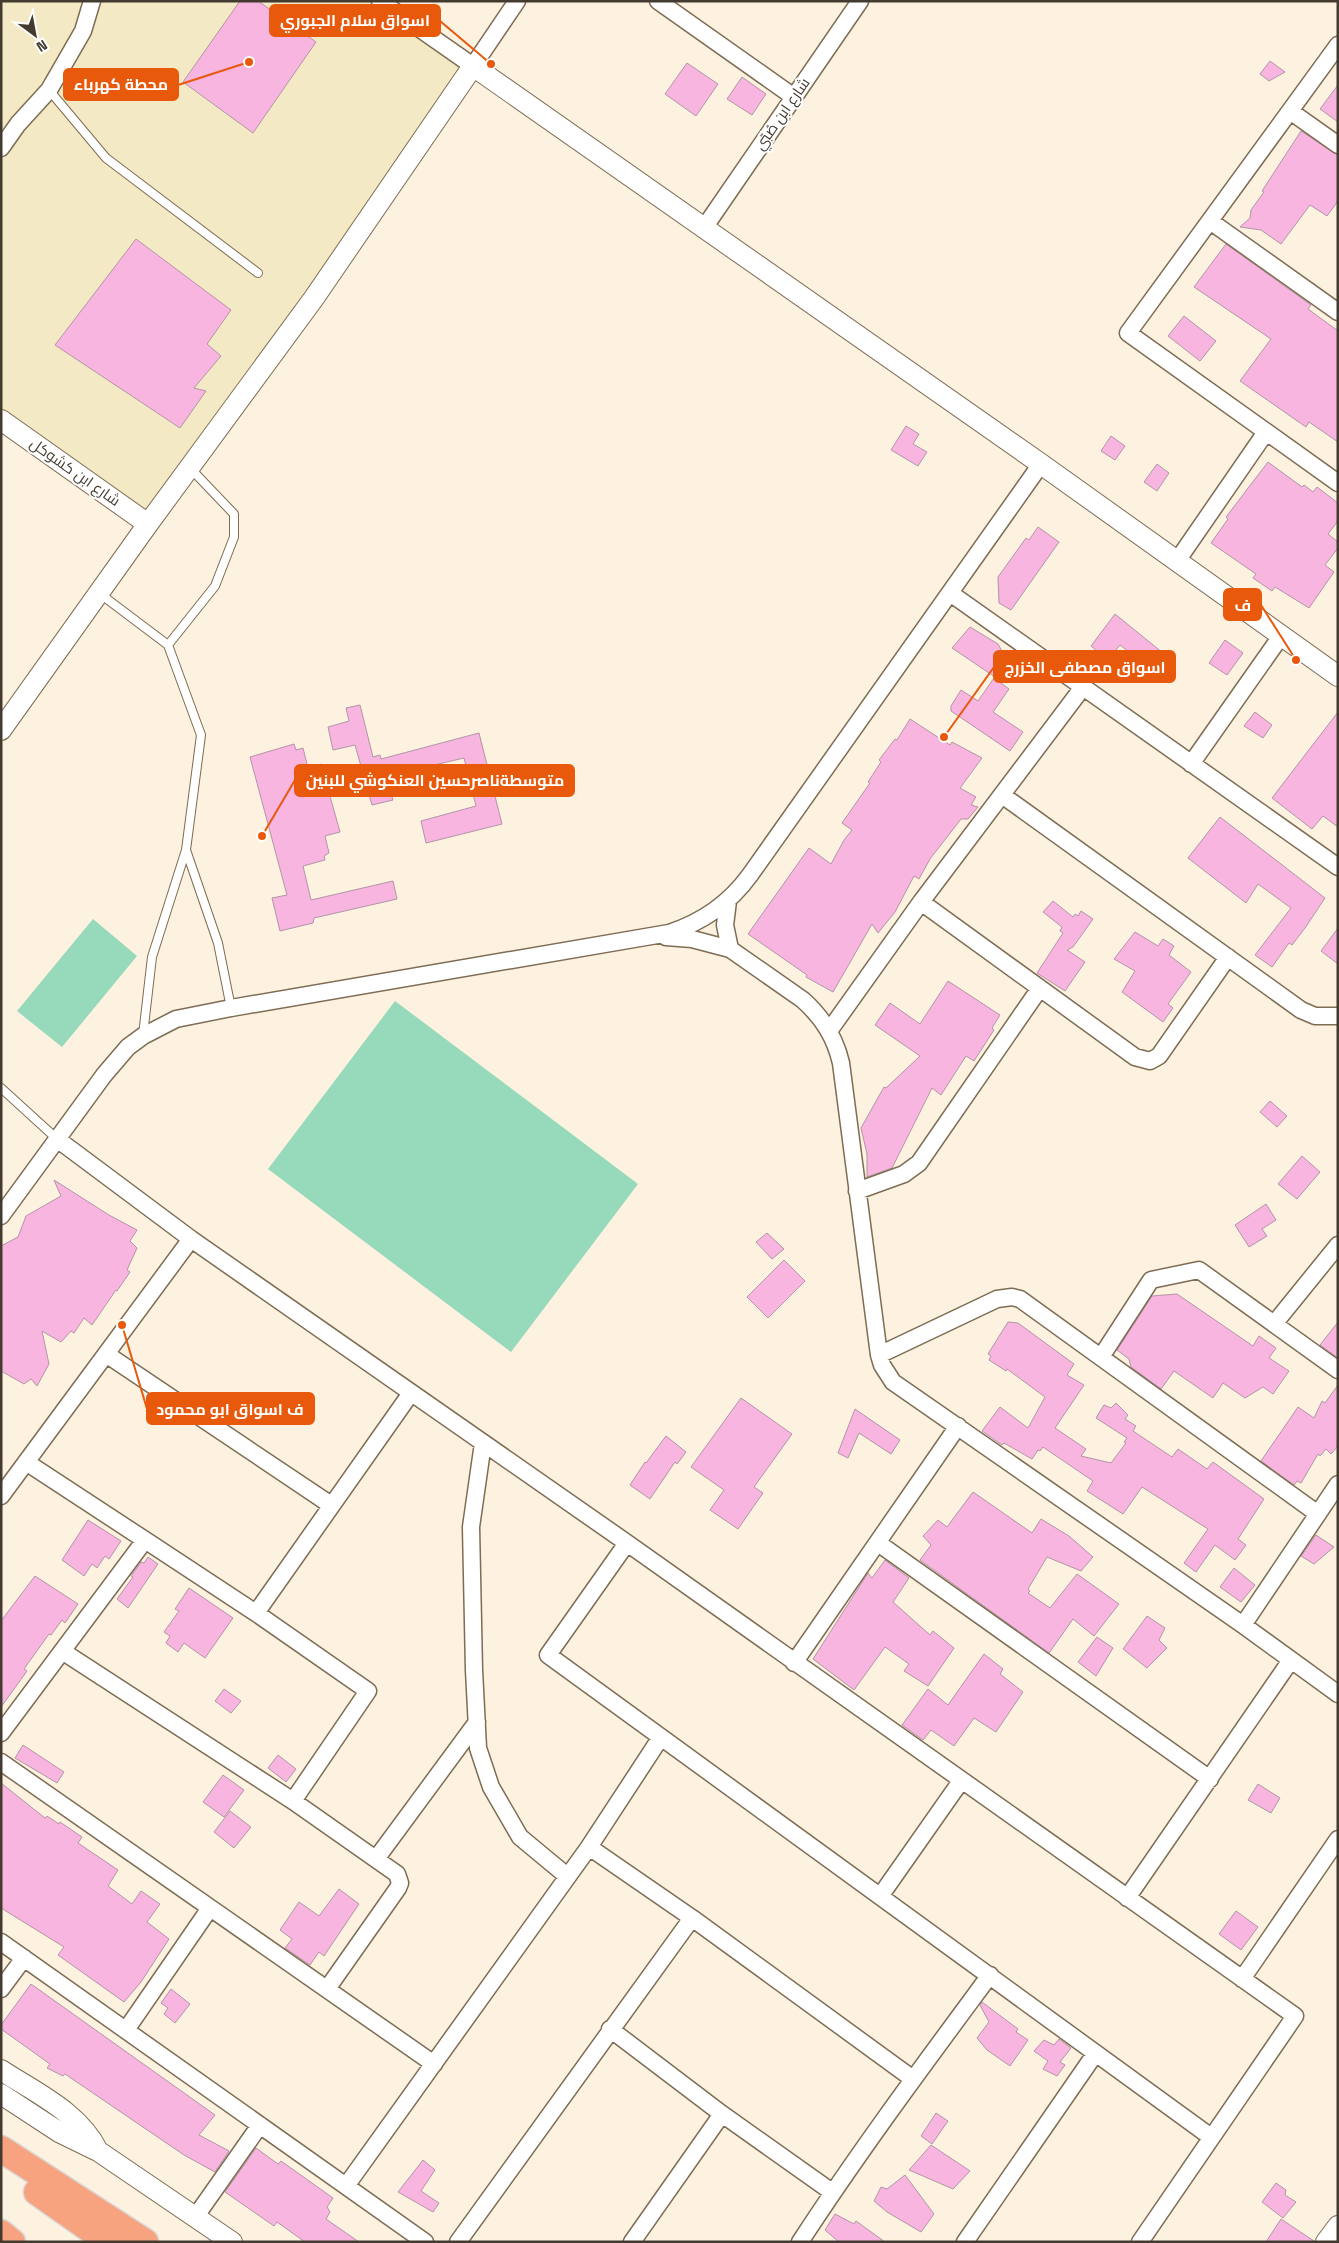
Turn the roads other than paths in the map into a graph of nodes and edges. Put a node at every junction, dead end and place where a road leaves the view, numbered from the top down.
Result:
1 (92, 1) edge
2 (380, 1) edge
3 (517, 1) edge
4 (658, 1) edge
5 (860, 1) edge
6 (1338, 45) edge
7 (473, 66) junction
8 (48, 90) junction
9 (794, 97) junction
10 (1290, 111) junction
11 (1338, 145) edge
12 (1, 148) edge
13 (1210, 221) junction
14 (704, 228) junction
15 (258, 272) dead end
16 (1338, 312) edge
17 (1, 420) edge
18 (1266, 432) junction
19 (1041, 464) junction
20 (189, 468) junction
21 (1338, 483) edge
22 (148, 524) junction
23 (1177, 561) junction
24 (99, 593) junction
25 (950, 593) junction
26 (1281, 636) junction
27 (168, 645) junction
28 (1338, 676) edge
29 (1083, 687) junction
30 (1, 730) edge
31 (1191, 764) junction
32 (1002, 795) junction
33 (186, 850) junction
34 (1338, 867) edge
35 (728, 901) junction
36 (922, 902) junction
37 (652, 936) junction
38 (730, 949) junction
39 (1228, 957) junction
40 (1040, 988) junction
41 (231, 1008) junction
42 (1338, 1016) edge
43 (829, 1031) junction
44 (143, 1036) junction
45 (1, 1088) edge
46 (57, 1139) junction
47 (857, 1191) junction
48 (1, 1216) edge
49 (191, 1238) junction
50 (1338, 1245) edge
51 (1274, 1324) junction
52 (106, 1354) junction
53 (879, 1356) junction
54 (1101, 1357) junction
55 (1338, 1370) edge
56 (411, 1393) junction
57 (958, 1426) junction
58 (483, 1444) junction
59 (26, 1462) junction
60 (1338, 1484) edge
61 (1, 1496) edge
62 (331, 1505) junction
63 (1318, 1514) junction
64 (145, 1540) junction
65 (878, 1542) junction
66 (627, 1543) junction
67 (256, 1612) junction
68 (1243, 1625) junction
69 (62, 1651) junction
70 (1291, 1660) junction
71 (794, 1664) junction
72 (1338, 1694) edge
73 (477, 1722) junction
74 (1, 1733) edge
75 (661, 1737) junction
76 (1, 1762) edge
77 (1210, 1779) junction
78 (961, 1781) junction
79 (293, 1801) junction
80 (1338, 1839) edge
81 (589, 1847) junction
82 (376, 1859) junction
83 (567, 1876) junction
84 (881, 1895) junction
85 (1127, 1898) junction
86 (210, 1908) junction
87 (692, 1918) junction
88 (1, 1942) edge
89 (24, 1958) junction
90 (990, 1975) junction
91 (1242, 1979) junction
92 (1, 1989) edge
93 (327, 1990) junction
94 (610, 2029) junction
95 (126, 2030) junction
96 (1095, 2054) junction
97 (434, 2064) junction
98 (1, 2070) edge
99 (913, 2079) junction
100 (1, 2094) edge
101 (722, 2114) junction
102 (260, 2124) junction
103 (1211, 2137) junction
104 (1, 2149) edge
105 (98, 2151) junction
106 (1, 2168) edge
107 (346, 2186) junction
108 (832, 2192) junction
109 (196, 2216) junction
110 (1338, 2226) edge
111 (1, 2233) edge
112 (1146, 2239) edge
113 (12, 2242) edge
114 (108, 2242) edge
115 (145, 2242) edge
116 (232, 2242) edge
117 (425, 2242) edge
118 (458, 2242) edge
119 (632, 2242) edge
120 (800, 2242) edge
121 (965, 2242) edge
122 (1326, 2242) edge

1 - 8 street
2 - 7 street
3 - 7 street
4 - 9 street
5 - 9 street, شارع ابن صُبّي
6 - 10 street
7 - 14 street
7 - 20 street
8 - 12 street
8 - 15 lane
9 - 14 street, شارع ابن صُبّي
10 - 11 street
10 - 13 street
13 - 16 street
13 - 18 street
14 - 19 street
17 - 22 street, شارع ابن كشوكل
18 - 21 street
18 - 23 street
19 - 23 street
19 - 25 street
20 - 22 street
20 - 27 lane
22 - 24 street
23 - 26 street
24 - 27 lane
24 - 30 street
25 - 29 street
25 - 35 street
26 - 28 street
26 - 31 street
27 - 33 lane
29 - 31 street
29 - 32 street
31 - 34 street
32 - 36 street
32 - 39 street
33 - 41 lane
33 - 44 lane
35 - 37 street
35 - 38 street
36 - 40 street
36 - 43 street
37 - 38 street
37 - 41 street
38 - 43 street
39 - 40 street
39 - 42 street
40 - 47 street
41 - 44 street
43 - 47 street
44 - 46 street
45 - 46 lane
46 - 48 street
46 - 49 street
47 - 53 street
49 - 52 street
49 - 56 street
50 - 51 street
51 - 54 street
51 - 55 street
52 - 59 street
52 - 62 street
53 - 54 street
53 - 57 street
54 - 63 street
56 - 58 street
56 - 62 street
57 - 65 street
57 - 68 street
58 - 66 street
58 - 73 street
59 - 61 street
59 - 64 street
60 - 63 street
62 - 67 street
63 - 68 street
64 - 67 street
64 - 69 street
65 - 71 street
65 - 77 street
66 - 71 street
66 - 75 street
67 - 79 street
68 - 70 street
69 - 74 street
69 - 79 street
70 - 72 street
70 - 77 street
71 - 78 street
73 - 82 street
73 - 83 street
75 - 81 street
75 - 84 street
76 - 86 street
77 - 85 street
78 - 84 street
78 - 85 street
79 - 82 street
80 - 91 street
81 - 83 street
81 - 87 street
82 - 93 street
83 - 97 street
84 - 90 street
85 - 91 street
86 - 93 street
86 - 95 street
87 - 94 street
87 - 99 street
88 - 89 street
89 - 92 street
89 - 95 street
90 - 96 street
90 - 99 street
91 - 103 street
93 - 97 street
94 - 101 street
94 - 118 street
95 - 102 street
96 - 103 street
96 - 121 street
97 - 107 street
98 - 105 street
99 - 108 street
100 - 105 street
101 - 108 street
101 - 119 street
102 - 107 street
102 - 109 street
103 - 112 street
104 - 115 highway
105 - 109 street
106 - 114 highway
107 - 117 street
108 - 120 street
109 - 116 street
110 - 122 street
111 - 113 highway

